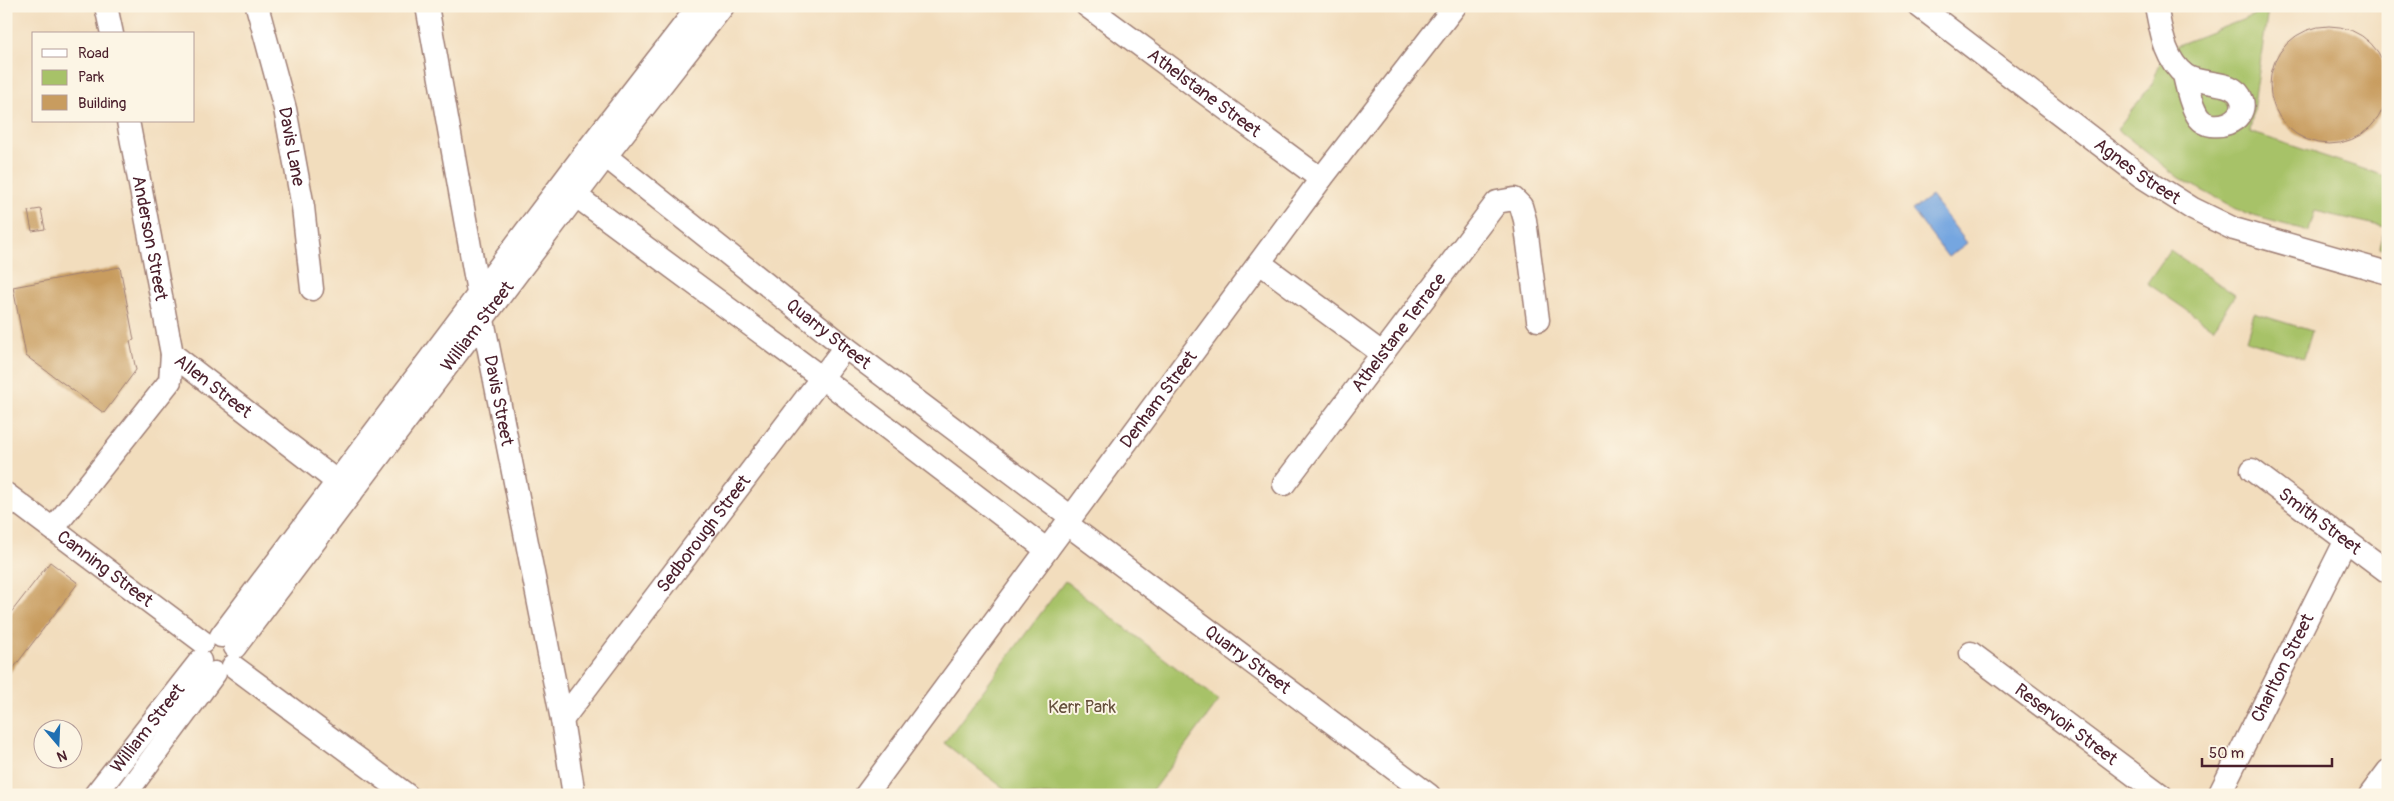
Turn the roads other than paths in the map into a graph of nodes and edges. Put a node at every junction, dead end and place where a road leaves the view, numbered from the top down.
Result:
1 (106, 6) edge
2 (258, 6) edge
3 (427, 6) edge
4 (699, 6) edge
5 (723, 6) edge
6 (1087, 6) edge
7 (1455, 6) edge
8 (1919, 6) edge
9 (2156, 6) edge
10 (112, 32) edge
11 (2184, 75) dead end
12 (128, 122) edge
13 (598, 151) junction
14 (1321, 179) junction
15 (569, 190) junction
16 (1260, 263) junction
17 (2388, 273) edge
18 (312, 289) dead end
19 (479, 294) junction
20 (483, 320) junction
21 (1538, 320) dead end
22 (845, 347) junction
23 (172, 354) junction
24 (1383, 354) junction
25 (822, 378) junction
26 (2252, 470) dead end
27 (1284, 484) dead end
28 (345, 487) junction
29 (6, 494) edge
30 (1069, 521) junction
31 (53, 529) junction
32 (2346, 540) junction
33 (1047, 550) junction
34 (2388, 572) edge
35 (1971, 652) dead end
36 (218, 654) junction
37 (562, 720) junction
38 (2388, 772) edge
39 (95, 795) edge
40 (126, 795) edge
41 (407, 795) edge
42 (574, 795) edge
43 (866, 795) edge
44 (1428, 795) edge
45 (2161, 795) edge
46 (2219, 795) edge
47 (2370, 795) edge

1 - 10 street
2 - 18 street, Davis Lane
3 - 19 street, Davis Street
4 - 13 street, William Street
5 - 13 street, William Street
6 - 14 street, Athelstane Street
7 - 14 street, Denham Street
8 - 17 street, Agnes Street
9 - 11 street
12 - 23 street, Anderson Street
13 - 15 street, William Street
13 - 22 street, Quarry Street
14 - 16 street, Denham Street
15 - 19 street, William Street
15 - 20 street, William Street
15 - 25 street
16 - 24 street
16 - 30 street, Denham Street
19 - 20 street, Davis Street
19 - 28 street, William Street
20 - 28 street, William Street
20 - 37 street, Davis Street
21 - 24 street, Athelstane Terrace
22 - 25 street, Sedborough Street
22 - 30 street, Quarry Street
23 - 28 street, Allen Street
23 - 31 street, Allen Street
24 - 27 street, Athelstane Terrace
25 - 33 street
25 - 37 street, Sedborough Street
26 - 32 street, Smith Street
28 - 36 street, William Street
29 - 31 street, Canning Street
30 - 33 street, Denham Street
30 - 44 street, Quarry Street
31 - 36 street, Canning Street
32 - 34 street, Smith Street
32 - 46 street, Charlton Street
33 - 43 street, Denham Street
35 - 45 street, Reservoir Street
36 - 39 street, William Street
36 - 40 street, William Street
36 - 41 street, Canning Street
37 - 42 street, Davis Street
38 - 47 street

